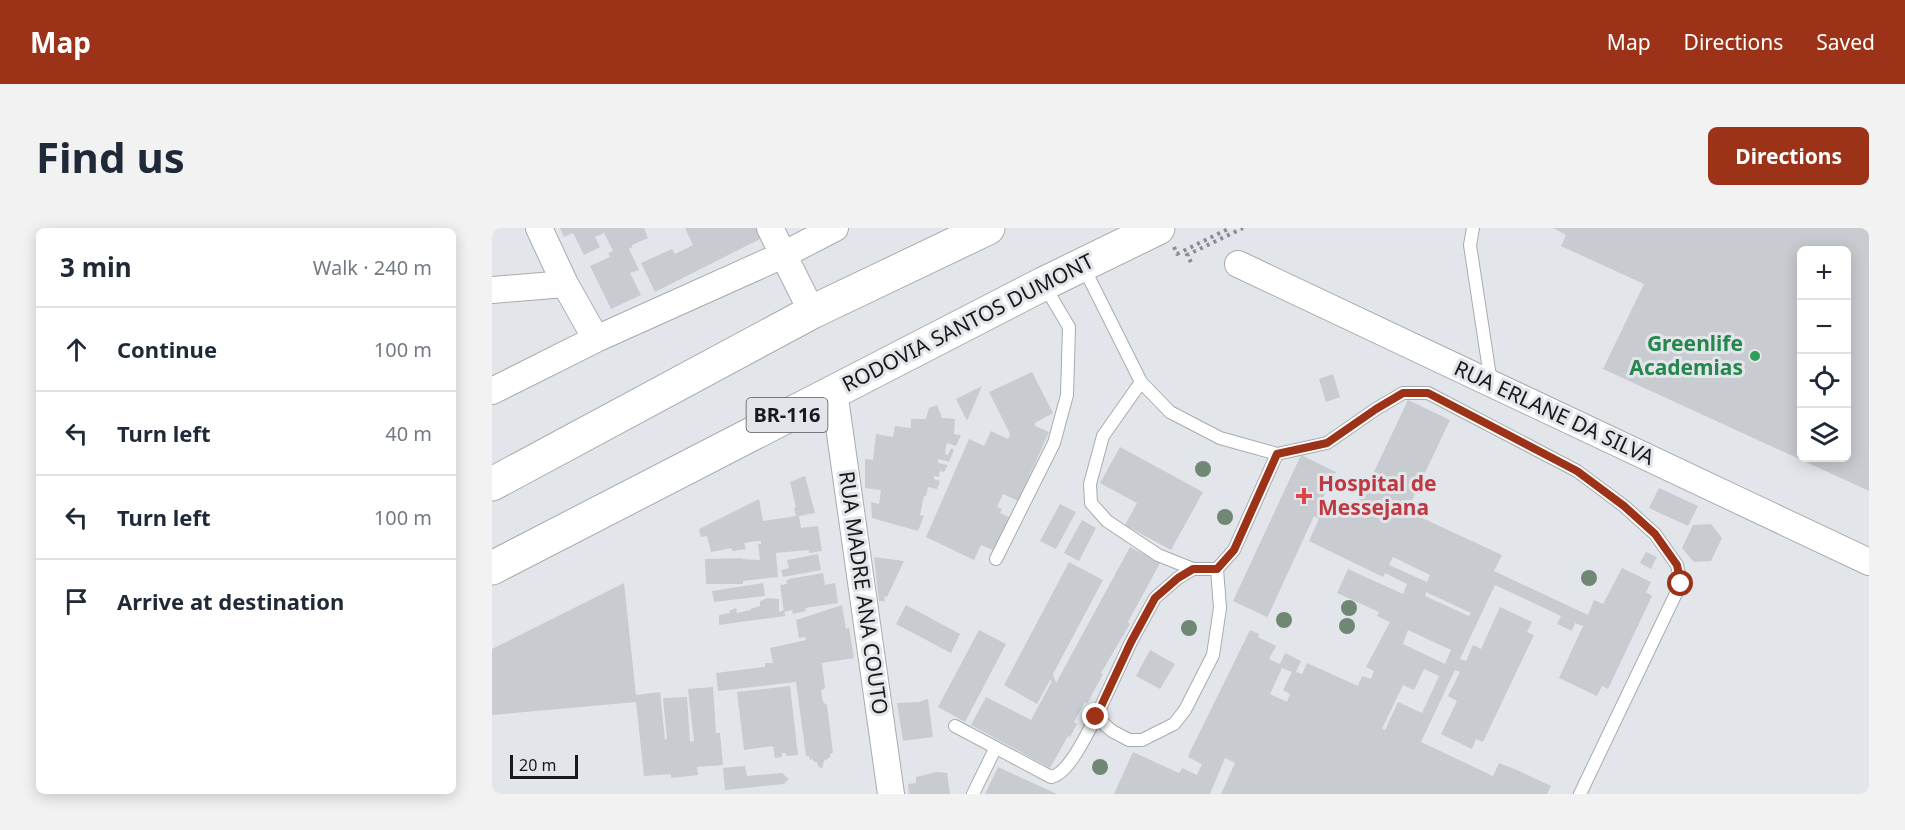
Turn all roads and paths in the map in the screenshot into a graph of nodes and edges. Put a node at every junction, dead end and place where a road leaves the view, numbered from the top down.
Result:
1 (538, 228) edge
2 (770, 228) edge
3 (835, 228) edge
4 (987, 228) edge
5 (1158, 228) edge
6 (1230, 228) edge
7 (1243, 228) edge
8 (1473, 228) edge
9 (1177, 254) dead end
10 (783, 255) junction
11 (1191, 262) dead end
12 (1238, 264) dead end
13 (1082, 265) junction
14 (565, 284) junction
15 (1043, 284) junction
16 (492, 290) edge
17 (812, 312) junction
18 (596, 339) junction
19 (1141, 382) junction
20 (1491, 383) junction
21 (492, 391) edge
22 (834, 392) junction
23 (1277, 454) junction
24 (492, 484) edge
25 (996, 559) dead end
26 (1869, 562) edge
27 (492, 568) edge
28 (1193, 569) junction
29 (1217, 569) junction
30 (1096, 717) junction
31 (955, 726) dead end
32 (995, 749) junction
33 (891, 794) edge
34 (973, 794) edge
35 (1580, 794) edge

1 - 14 street
2 - 10 street
3 - 10 street
4 - 17 highway
5 - 13 highway, RODOVIA SANTOS DUMONT / BR-116
6 - 9 path
7 - 11 path
8 - 20 lane
10 - 17 street
10 - 18 street
12 - 20 street, RUA ERLANE DA SILVA
13 - 15 highway, RODOVIA SANTOS DUMONT / BR-116
13 - 19 lane
14 - 16 street
14 - 18 street
15 - 22 highway, RODOVIA SANTOS DUMONT / BR-116
15 - 25 lane
17 - 24 highway
18 - 21 street
19 - 23 lane
19 - 28 lane
20 - 26 street, RUA ERLANE DA SILVA
22 - 27 highway, RODOVIA SANTOS DUMONT / BR-116
22 - 33 street, RUA MADRE ANA COUTO
23 - 29 lane
23 - 35 lane
28 - 29 lane
28 - 30 lane
29 - 30 lane
30 - 32 lane
31 - 32 lane
32 - 34 lane

